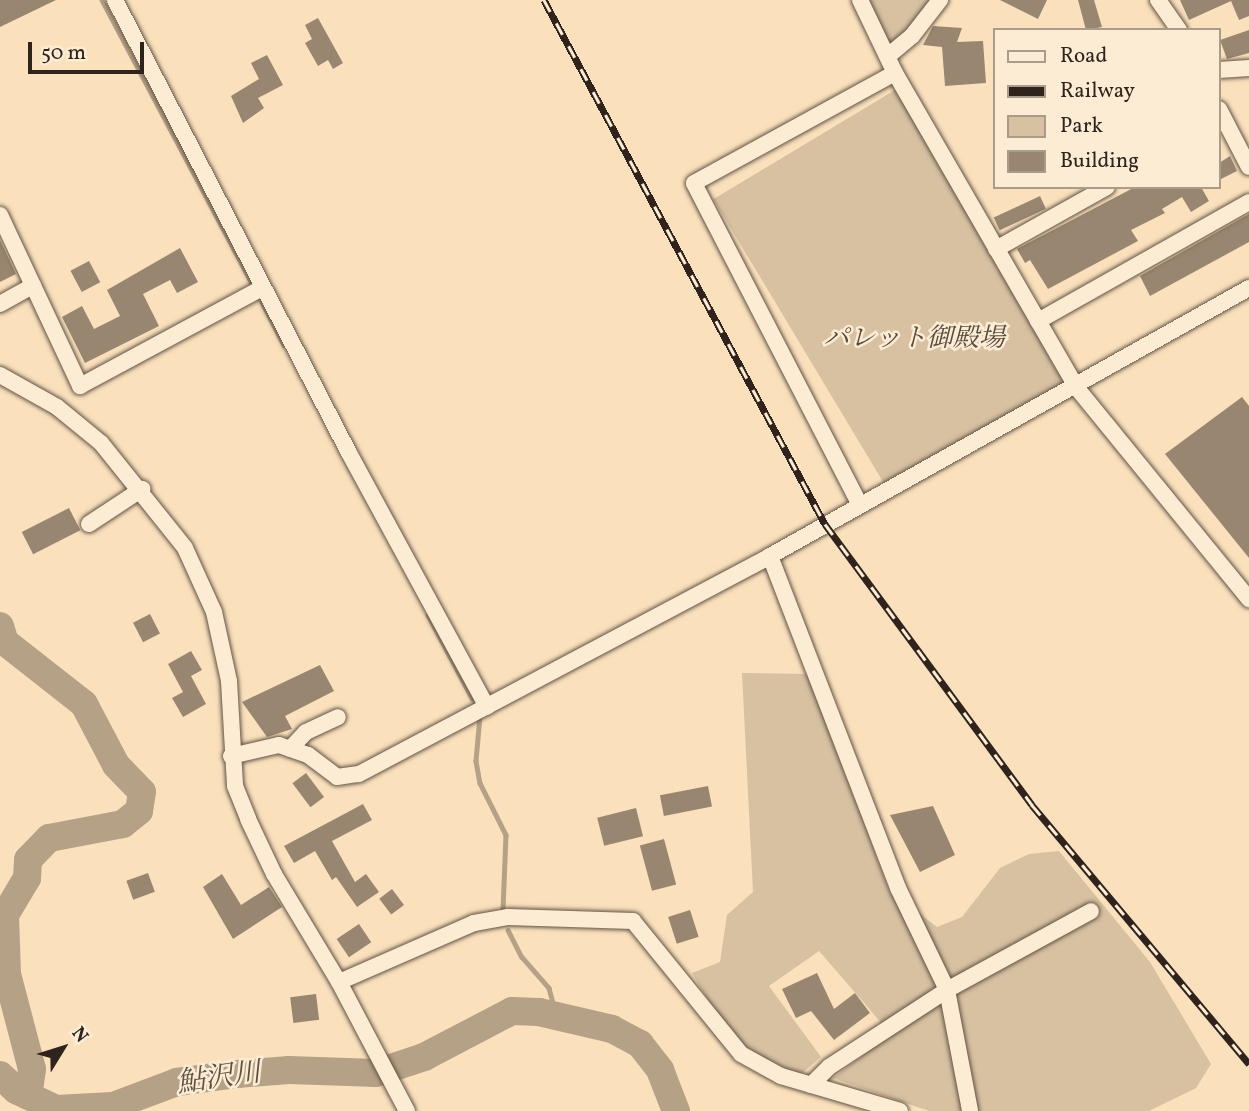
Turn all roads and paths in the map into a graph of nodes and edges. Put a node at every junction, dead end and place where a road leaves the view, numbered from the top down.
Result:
1 (115, 0) edge
2 (860, 0) edge
3 (940, 0) edge
4 (1158, 0) edge
5 (1177, 28) edge
6 (887, 56) junction
7 (1249, 68) edge
8 (1221, 70) edge
9 (895, 73) junction
10 (1221, 119) edge
11 (1249, 167) edge
12 (1103, 189) edge
13 (1249, 202) edge
14 (0, 215) edge
15 (996, 249) junction
16 (33, 286) junction
17 (262, 288) junction
18 (1249, 288) edge
19 (0, 304) edge
20 (1038, 321) junction
21 (0, 375) edge
22 (1076, 387) junction
23 (142, 489) junction
24 (860, 505) junction
25 (89, 523) dead end
26 (770, 556) junction
27 (1249, 599) edge
28 (487, 707) junction
29 (338, 716) dead end
30 (290, 749) junction
31 (231, 756) junction
32 (1091, 911) dead end
33 (339, 982) junction
34 (947, 990) junction
35 (811, 1085) junction
36 (407, 1111) edge
37 (900, 1111) edge
38 (970, 1111) edge

1 - 17 street
2 - 6 street
3 - 6 street
4 - 5 street
6 - 9 street
7 - 8 street
9 - 15 street
9 - 24 street
10 - 11 street
12 - 15 street
13 - 20 street
14 - 16 street
15 - 20 street
16 - 17 street
16 - 19 street
17 - 28 street
18 - 22 street
20 - 22 street
21 - 23 street
22 - 24 street
22 - 27 street
23 - 25 street
23 - 31 street
24 - 26 street
26 - 28 street
26 - 34 street
28 - 30 street
29 - 30 street
30 - 31 street
31 - 33 street
32 - 34 street
33 - 35 street
33 - 36 street
34 - 35 street
34 - 38 street
35 - 37 street

